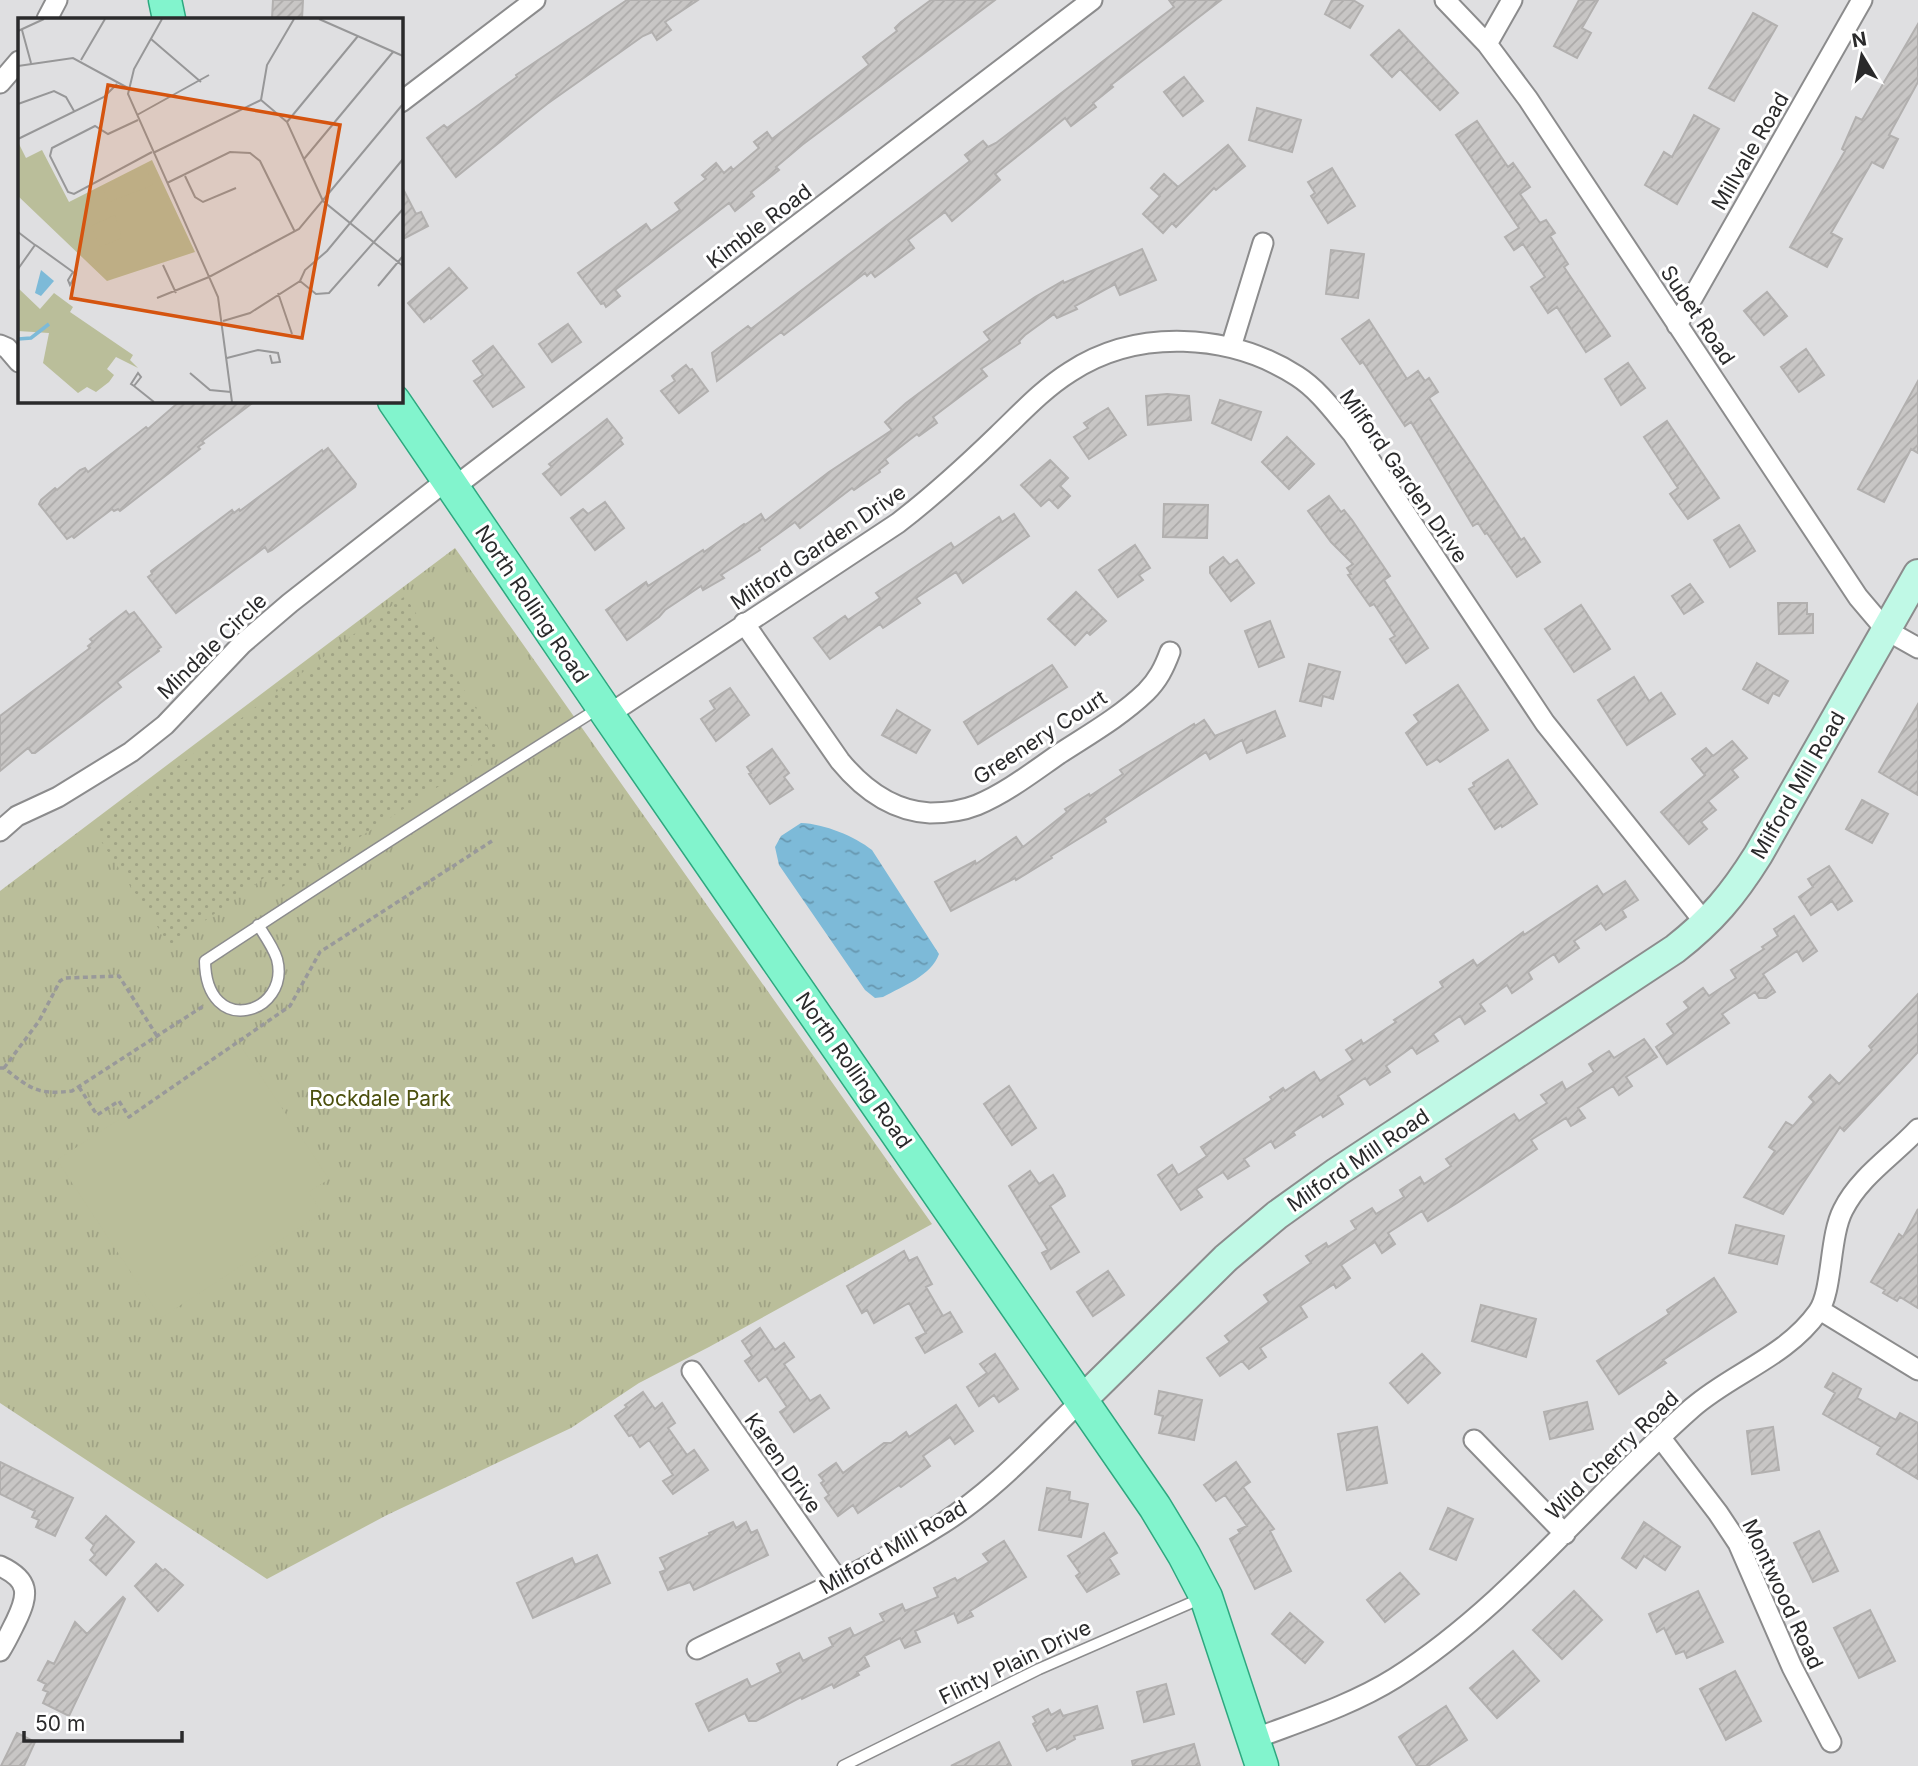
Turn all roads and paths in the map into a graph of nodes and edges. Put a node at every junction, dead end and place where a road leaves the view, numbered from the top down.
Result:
1 (57, 0) edge
2 (165, 0) edge
3 (535, 0) edge
4 (1092, 0) edge
5 (1445, 0) edge
6 (1512, 0) edge
7 (1862, 0) edge
8 (48, 18) edge
9 (169, 18) edge
10 (1487, 44) junction
11 (18, 62) edge
12 (0, 83) edge
13 (402, 101) edge
14 (1263, 243) dead end
15 (1677, 325) junction
16 (0, 345) edge
17 (1231, 347) junction
18 (18, 361) edge
19 (395, 402) edge
20 (450, 484) junction
21 (1918, 574) edge
22 (744, 623) junction
23 (1886, 630) junction
24 (1918, 648) edge
25 (1170, 652) dead end
26 (605, 711) junction
27 (0, 831) edge
28 (1706, 924) junction
29 (258, 925) junction
30 (216, 998) junction
31 (157, 1036) junction
32 (2, 1068) edge
33 (1918, 1129) edge
34 (1820, 1310) junction
35 (1918, 1370) edge
36 (692, 1371) dead end
37 (1082, 1400) junction
38 (1660, 1437) junction
39 (1475, 1440) dead end
40 (1565, 1534) junction
41 (0, 1566) edge
42 (838, 1580) junction
43 (1206, 1597) junction
44 (697, 1650) dead end
45 (0, 1651) edge
46 (1831, 1742) dead end
47 (1258, 1753) edge
48 (843, 1766) edge

1 - 8 street
2 - 9 main road
3 - 13 street
4 - 20 street, Kimble Road
5 - 10 street, Subet Road
6 - 10 street
7 - 15 street, Millvale Road
10 - 15 street, Subet Road
11 - 12 street
14 - 17 street
15 - 23 street, Subet Road
16 - 18 street
17 - 22 street, Milford Garden Drive
17 - 28 street, Milford Garden Drive
19 - 20 main road, North Rolling Road
20 - 26 main road, North Rolling Road
20 - 27 street, Mindale Circle
21 - 23 main road, Milford Mill Road
22 - 25 street, Greenery Court
22 - 26 street, Milford Garden Drive
23 - 24 street, Subet Road
23 - 28 main road, Milford Mill Road
26 - 29 lane
26 - 37 main road, North Rolling Road
28 - 37 main road, Milford Mill Road
29 - 30 lane
29 - 30 lane
30 - 31 path
31 - 32 path
31 - 32 path
33 - 34 street, Wild Cherry Road
34 - 35 street
34 - 38 street, Wild Cherry Road
36 - 42 street, Karen Drive
37 - 42 street, Milford Mill Road
37 - 43 main road, North Rolling Road
38 - 40 street, Wild Cherry Road
38 - 46 street, Montwood Road
39 - 40 street
40 - 47 street, Wild Cherry Road
41 - 45 street
42 - 44 street, Milford Mill Road
43 - 47 main road, North Rolling Road
43 - 48 lane, Flinty Plain Drive

